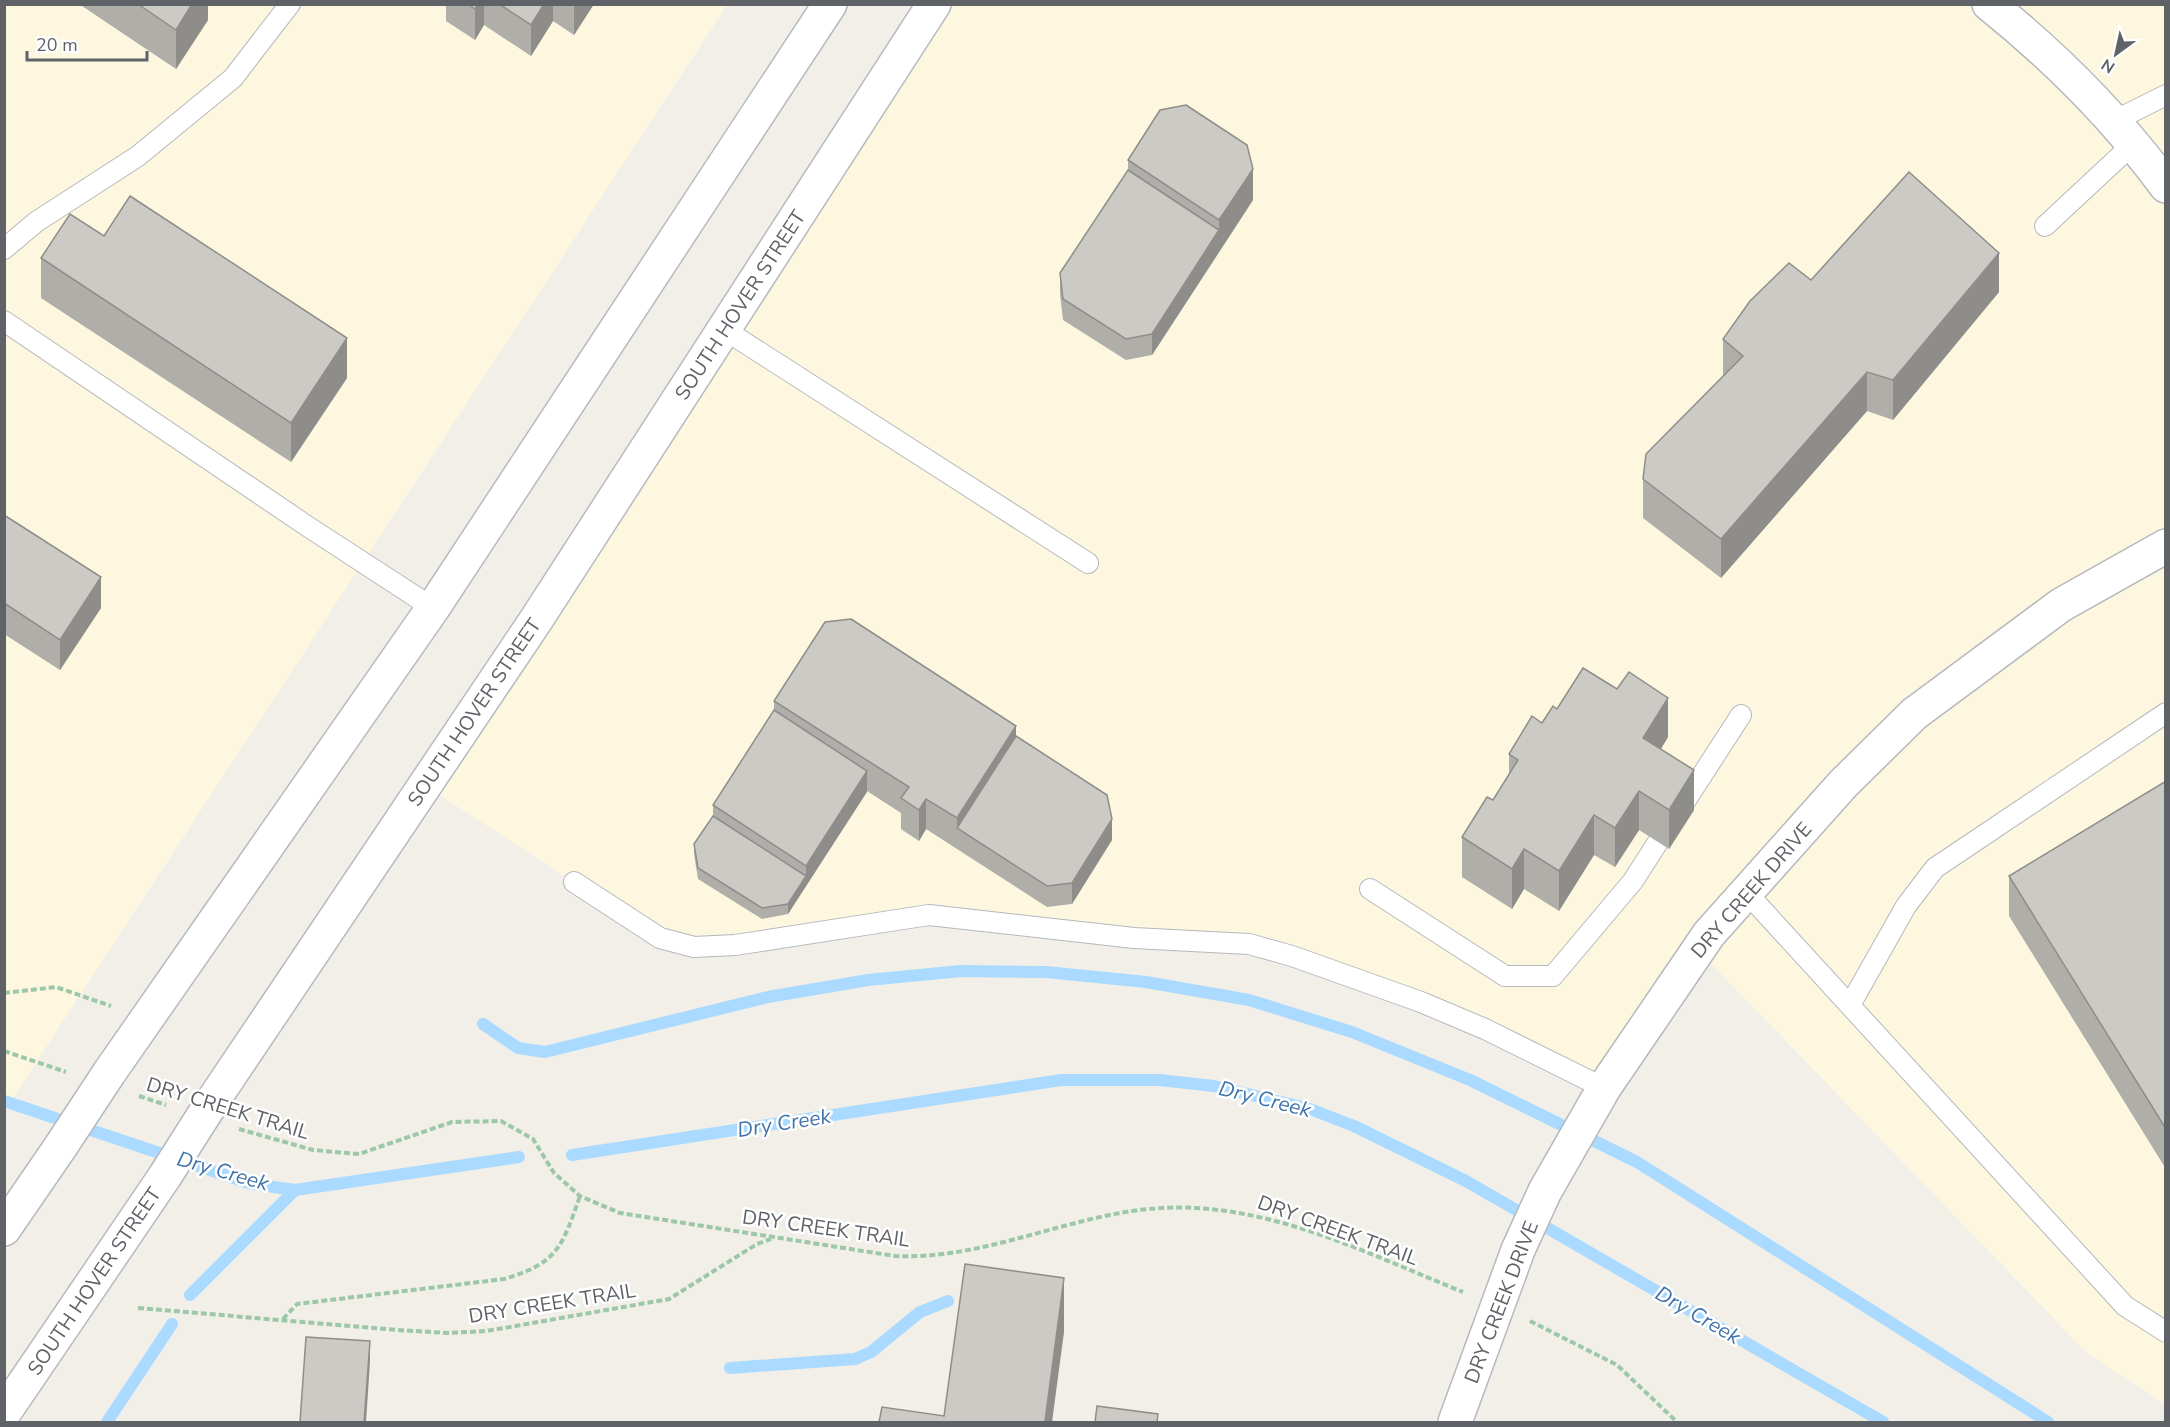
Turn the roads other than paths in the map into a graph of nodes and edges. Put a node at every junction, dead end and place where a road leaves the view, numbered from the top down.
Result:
1 (290, 4) edge
2 (830, 4) edge
3 (934, 4) edge
4 (1989, 4) edge
5 (2166, 94) edge
6 (2124, 133) junction
7 (2166, 186) edge
8 (2044, 226) dead end
9 (4, 249) edge
10 (4, 321) edge
11 (725, 330) junction
12 (2166, 546) edge
13 (1088, 563) dead end
14 (433, 608) junction
15 (2166, 713) edge
16 (1741, 715) dead end
17 (1684, 803) edge
18 (1658, 842) dead end
19 (574, 882) dead end
20 (1370, 889) dead end
21 (1746, 892) junction
22 (1850, 1005) junction
23 (1604, 1088) junction
24 (4, 1229) edge
25 (2166, 1332) edge
26 (4, 1413) edge
27 (1455, 1422) edge

1 - 9 lane
2 - 14 main road
3 - 11 main road, SOUTH HOVER STREET
4 - 6 main road
5 - 6 lane
6 - 7 main road
6 - 8 lane
10 - 14 lane
11 - 13 lane
11 - 26 main road, SOUTH HOVER STREET, bridge
12 - 21 main road, DRY CREEK DRIVE
14 - 24 main road, bridge
15 - 22 lane
16 - 17 lane
18 - 20 lane
19 - 23 lane
21 - 22 lane
21 - 23 main road, DRY CREEK DRIVE
22 - 25 lane
23 - 27 main road, DRY CREEK DRIVE

